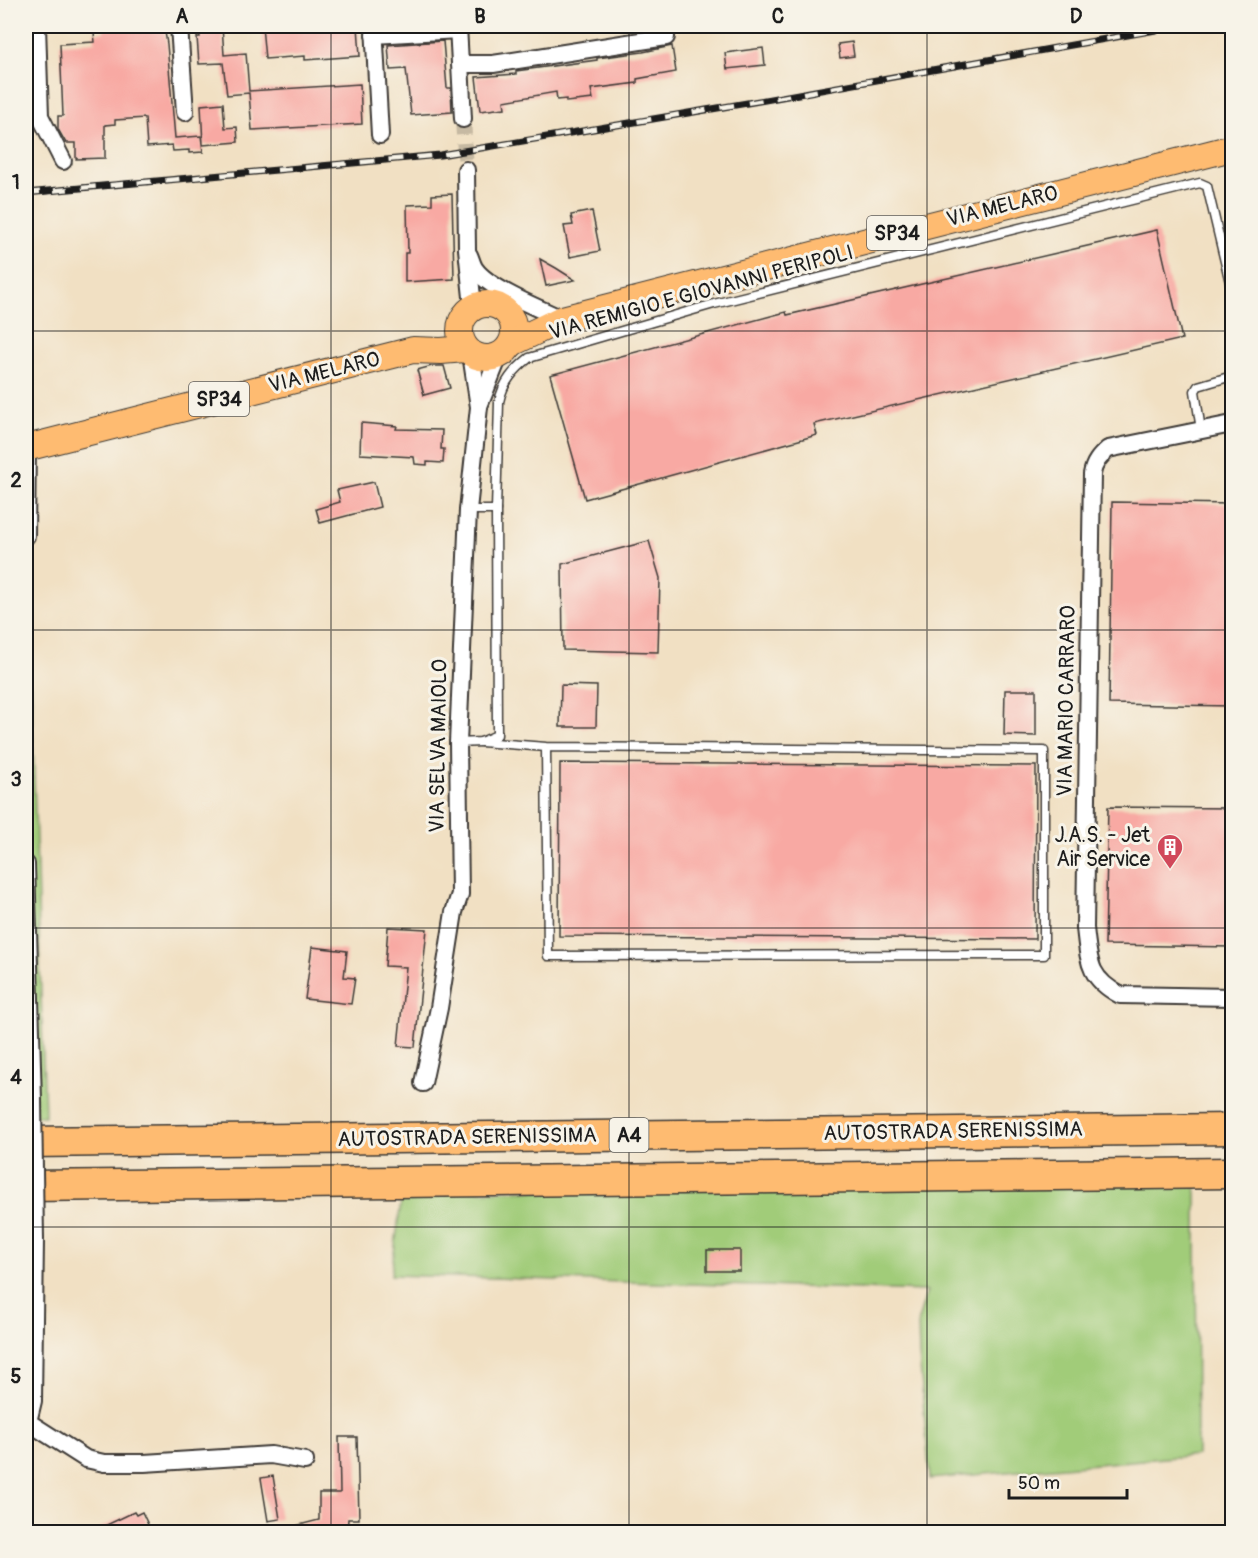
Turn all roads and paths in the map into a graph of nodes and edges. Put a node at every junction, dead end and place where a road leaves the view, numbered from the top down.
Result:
1 (38, 26) edge
2 (179, 26) edge
3 (458, 28) edge
4 (374, 30) edge
5 (666, 38) dead end
6 (460, 64) junction
7 (185, 112) dead end
8 (463, 119) tunnel mouth
9 (380, 135) dead end
10 (1233, 148) edge
11 (63, 161) dead end
12 (466, 170) tunnel mouth
13 (467, 249) junction
14 (1229, 263) edge
15 (1233, 291) edge
16 (499, 307) junction
17 (562, 319) junction
18 (467, 334) junction
19 (505, 350) junction
20 (1233, 376) edge
21 (479, 407) junction
22 (1233, 424) edge
23 (1201, 430) junction
24 (26, 447) edge
25 (468, 510) junction
26 (496, 510) junction
27 (26, 536) edge
28 (481, 742) junction
29 (458, 743) junction
30 (546, 747) junction
31 (26, 864) edge
32 (1233, 997) edge
33 (423, 1083) dead end
34 (1233, 1129) edge
35 (26, 1142) edge
36 (1233, 1173) edge
37 (26, 1186) edge
38 (27, 1424) edge
39 (304, 1461) dead end

1 - 11 street
2 - 7 street
3 - 4 street
3 - 6 street
4 - 9 street
5 - 6 street
6 - 8 street
10 - 17 main road, VIA MELARO / SP34
12 - 13 street, VIA SELVA MAIOLO
13 - 17 street
13 - 18 street, VIA SELVA MAIOLO
14 - 15 lane, VIA REMIGIO E GIOVANNI PERIPOLI
14 - 26 lane, VIA REMIGIO E GIOVANNI PERIPOLI
16 - 17 main road, VIA MELARO / SP34
16 - 18 main road, VIA MELARO / SP34
16 - 19 main road
17 - 19 main road, VIA MELARO / SP34
18 - 19 main road, VIA MELARO / SP34
18 - 21 street, VIA SELVA MAIOLO
18 - 24 main road, VIA MELARO / SP34
19 - 21 street, VIA SELVA MAIOLO
20 - 23 lane
21 - 25 street, VIA SELVA MAIOLO
22 - 23 street, VIA MARIO CARRARO
23 - 32 street, VIA MARIO CARRARO
24 - 27 street
25 - 26 lane
25 - 29 street, VIA SELVA MAIOLO
26 - 28 lane, VIA REMIGIO E GIOVANNI PERIPOLI
28 - 29 lane
28 - 30 lane
29 - 33 street, VIA SELVA MAIOLO
30 - 30 lane
31 - 38 street, bridge
34 - 35 highway, AUTOSTRADA SERENISSIMA / A4
36 - 37 highway, AUTOSTRADA SERENISSIMA / A4
38 - 39 street

